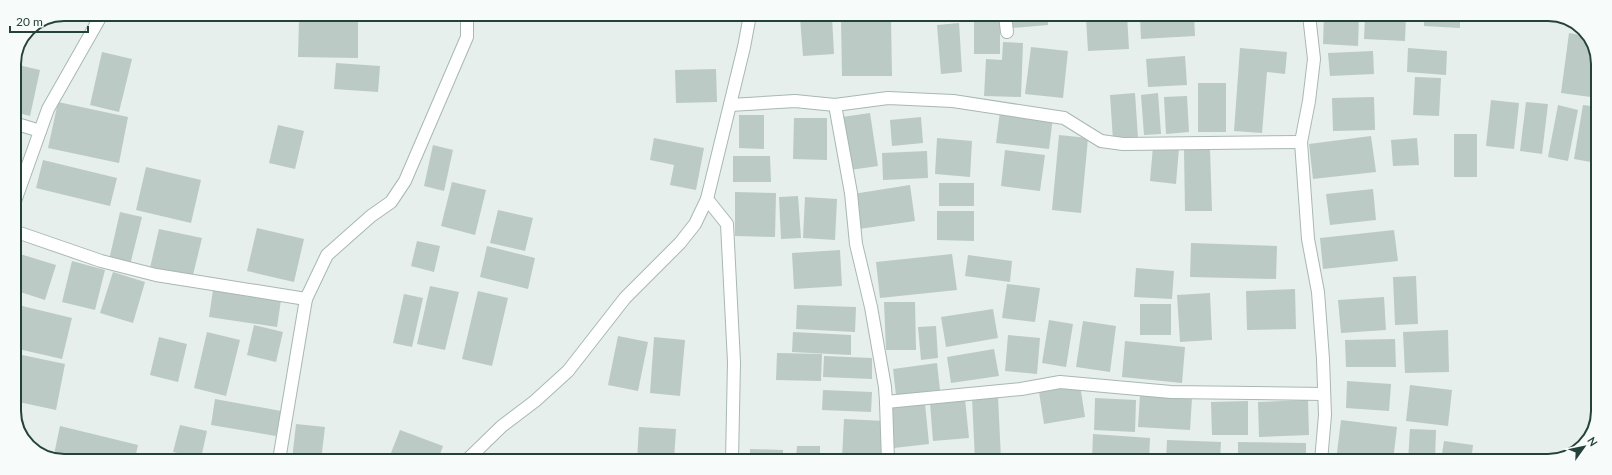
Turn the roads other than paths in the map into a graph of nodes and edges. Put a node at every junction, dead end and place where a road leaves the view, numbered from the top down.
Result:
1 (98, 21) edge
2 (466, 21) edge
3 (749, 21) edge
4 (1006, 21) edge
5 (1310, 21) edge
6 (1007, 32) dead end
7 (730, 105) junction
8 (835, 105) junction
9 (21, 125) edge
10 (40, 131) junction
11 (1301, 142) junction
12 (21, 184) edge
13 (708, 198) junction
14 (21, 233) edge
15 (306, 299) junction
16 (1324, 394) junction
17 (886, 402) junction
18 (280, 454) edge
19 (473, 454) edge
20 (732, 454) edge
21 (888, 454) edge
22 (1321, 454) edge

1 - 10 street
2 - 15 street
3 - 7 street
4 - 6 street
5 - 11 street
7 - 8 street
7 - 13 street
8 - 11 street
8 - 17 street
9 - 10 street
10 - 12 street
11 - 16 street
13 - 19 street
13 - 20 street
14 - 15 street
15 - 18 street
16 - 17 street
16 - 22 street
17 - 21 street

